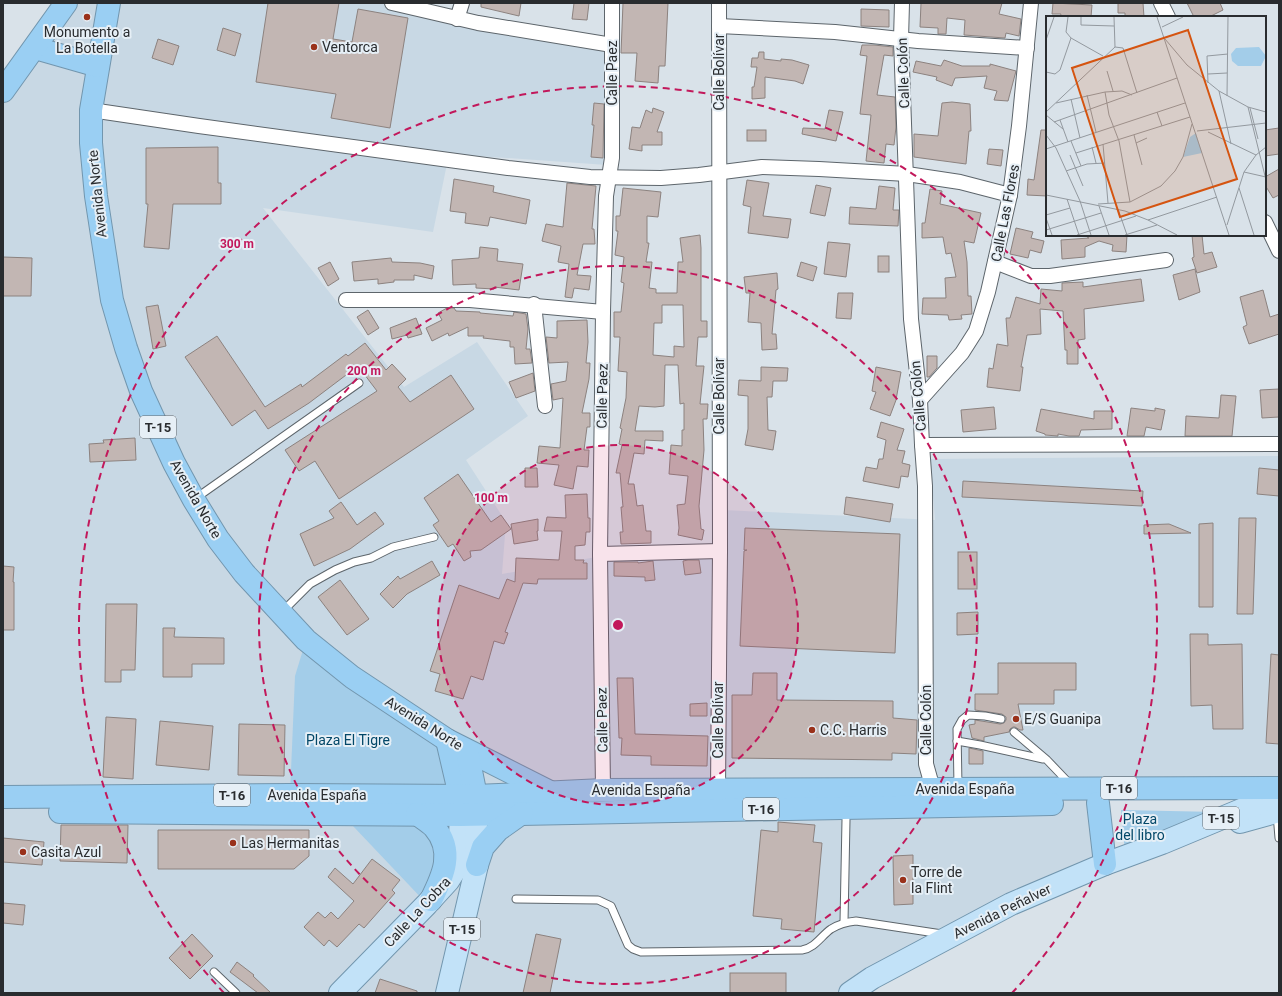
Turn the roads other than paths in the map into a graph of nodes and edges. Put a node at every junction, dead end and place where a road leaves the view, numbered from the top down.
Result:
1 (66, 3) edge
2 (109, 3) edge
3 (392, 3) edge
4 (462, 3) edge
5 (612, 3) edge
6 (719, 3) edge
7 (902, 3) edge
8 (1032, 3) edge
9 (1161, 3) edge
10 (1168, 16) edge
11 (457, 19) junction
12 (719, 26) junction
13 (902, 40) junction
14 (612, 45) junction
15 (35, 48) junction
16 (1027, 48) junction
17 (98, 66) junction
18 (3, 91) edge
19 (91, 110) junction
20 (718, 172) junction
21 (906, 174) junction
22 (610, 178) junction
23 (1010, 195) junction
24 (1266, 224) edge
25 (1279, 251) edge
26 (1166, 260) dead end
27 (995, 262) junction
28 (346, 300) dead end
29 (534, 304) junction
30 (603, 312) junction
31 (359, 383) dead end
32 (920, 400) junction
33 (545, 406) dead end
34 (1279, 444) edge
35 (922, 445) junction
36 (194, 500) junction
37 (434, 537) dead end
38 (720, 551) junction
39 (600, 554) junction
40 (280, 613) junction
41 (1001, 719) dead end
42 (1014, 732) dead end
43 (447, 740) junction
44 (957, 742) junction
45 (467, 751) junction
46 (1047, 760) junction
47 (933, 789) junction
48 (958, 789) junction
49 (1279, 789) edge
50 (603, 790) junction
51 (718, 790) junction
52 (551, 792) junction
53 (3, 797) edge
54 (1087, 797) junction
55 (468, 806) junction
56 (1273, 807) edge
57 (3, 811) edge
58 (588, 812) junction
59 (522, 813) junction
60 (417, 814) junction
61 (846, 820) dead end
62 (1279, 838) edge
63 (1106, 864) junction
64 (476, 865) junction
65 (516, 899) dead end
66 (429, 902) junction
67 (844, 922) junction
68 (951, 936) junction
69 (460, 938) junction
70 (214, 972) dead end
71 (236, 993) edge
72 (340, 993) edge
73 (447, 993) edge
74 (850, 993) edge

1 - 15 highway
2 - 17 highway, Avenida Norte / T-15
3 - 11 street
4 - 11 street
5 - 14 street, Calle Paez
6 - 12 street, Calle Bolívar
7 - 13 street, Calle Colón
8 - 16 street, Calle Las Flores
9 - 10 street
11 - 14 street
12 - 13 street
12 - 20 street, Calle Bolívar
13 - 16 street
13 - 21 street, Calle Colón
14 - 22 street, Calle Paez
15 - 17 highway
15 - 18 highway
16 - 23 street, Calle Las Flores
17 - 19 highway, Avenida Norte / T-15
19 - 22 street
19 - 36 highway, Avenida Norte / T-15
20 - 21 street
20 - 22 street
20 - 38 street, Calle Bolívar
21 - 23 street
21 - 32 street, Calle Colón
22 - 30 street, Calle Paez
23 - 27 street, Calle Las Flores
24 - 25 street
26 - 27 street
27 - 32 street, Calle Las Flores
28 - 29 street
29 - 30 street
29 - 33 street
30 - 39 street, Calle Paez
31 - 36 lane
32 - 35 street, Calle Colón
34 - 35 street
35 - 47 street, Calle Colón
36 - 40 highway, Avenida Norte / T-15
37 - 40 lane
38 - 39 street
38 - 51 street, Calle Bolívar
39 - 50 street, Calle Paez
40 - 43 highway, Avenida Norte / T-15
41 - 44 lane
42 - 46 lane
43 - 45 highway, Avenida Norte / T-15
43 - 55 highway, T-15
44 - 46 lane
44 - 48 lane
45 - 52 highway, Avenida Norte / T-15
45 - 55 highway, T-15
46 - 54 lane
47 - 48 highway, Avenida España / T-16
47 - 51 highway, Avenida España / T-16
48 - 54 highway, Avenida España / T-16
49 - 54 highway, Avenida España / T-16
49 - 56 main road, T-15
50 - 51 highway, Avenida España / T-16
50 - 52 highway, Avenida España / T-16
52 - 55 highway, Avenida España / T-16
52 - 58 highway, T-16
53 - 55 highway, Avenida España / T-16
54 - 56 highway, Avenida España / T-16
54 - 58 highway, Avenida España / T-16
54 - 63 highway
55 - 59 highway, Avenida España / T-16
55 - 60 highway, Avenida España / T-16
55 - 64 main road, T-15
55 - 66 main road, Calle La Cobra / T-15
56 - 62 lane
56 - 63 main road, Avenida Peñalver / T-15
57 - 60 highway, Avenida España / T-16
58 - 59 highway, Avenida España / T-16
59 - 64 highway
60 - 66 highway, T-15
61 - 67 lane
63 - 68 main road, Avenida Peñalver
64 - 69 main road, T-15
65 - 67 lane
66 - 69 main road, T-15
66 - 72 main road, Calle La Cobra / T-15
67 - 68 lane
68 - 74 main road, Avenida Peñalver
69 - 73 main road, T-15
70 - 71 lane

